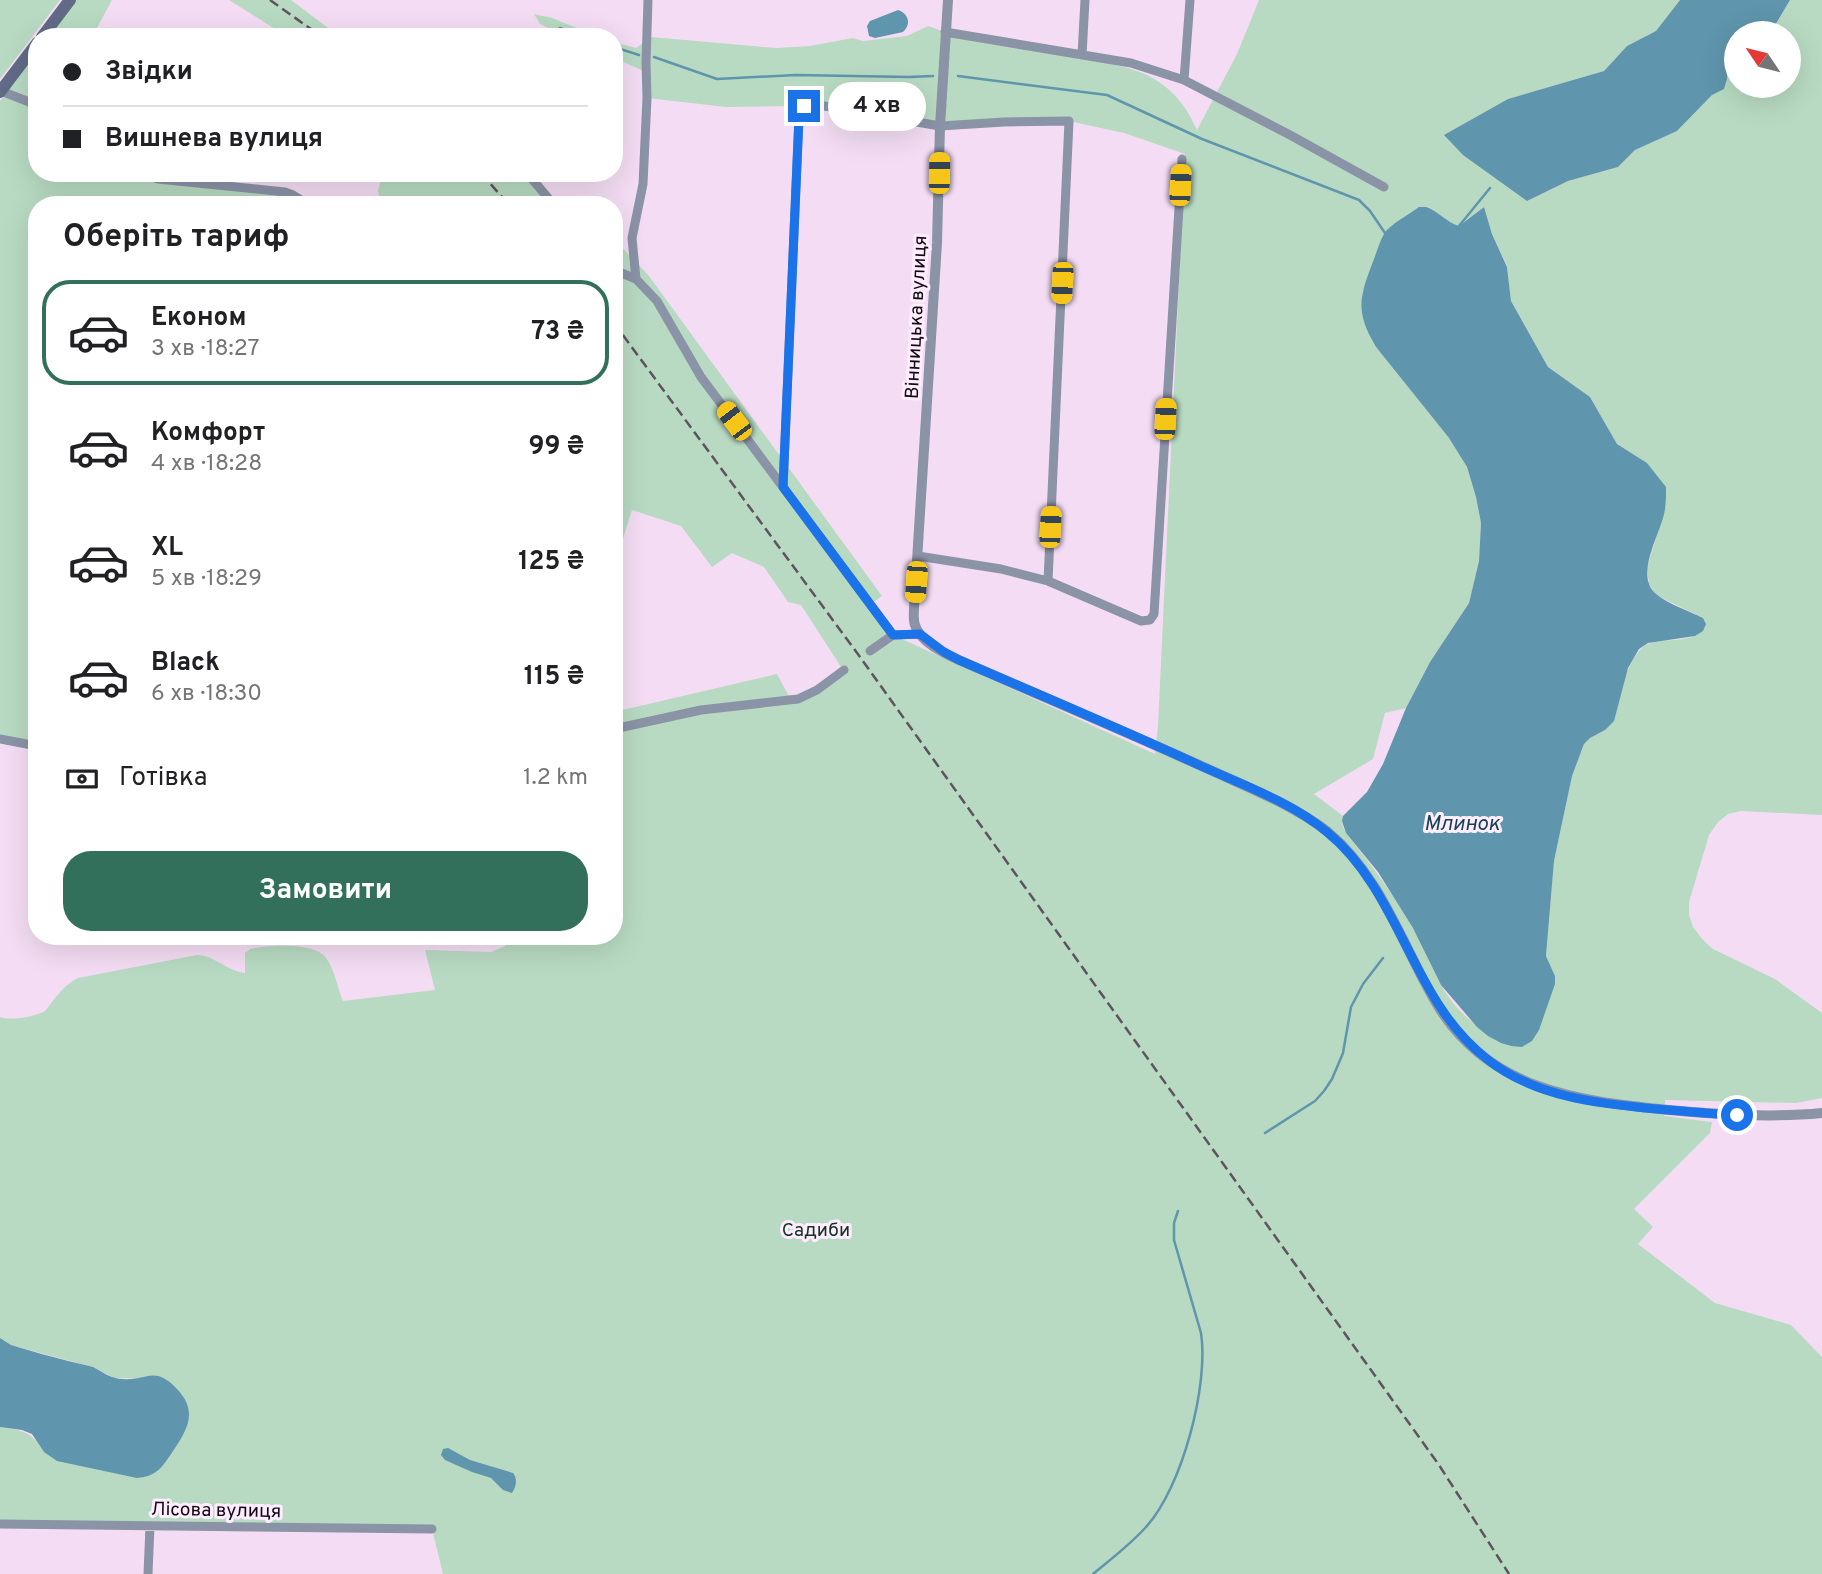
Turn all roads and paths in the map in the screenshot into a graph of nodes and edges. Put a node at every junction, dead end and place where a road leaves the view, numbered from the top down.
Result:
1 (70, 0) edge
2 (649, 0) edge
3 (948, 0) edge
4 (1085, 0) edge
5 (1189, 0) edge
6 (49, 28) edge
7 (945, 33) junction
8 (28, 55) edge
9 (1082, 55) junction
10 (1184, 80) junction
11 (0, 91) edge
12 (28, 102) edge
13 (940, 127) junction
14 (1182, 159) dead end
15 (187, 182) edge
16 (535, 182) edge
17 (1384, 187) dead end
18 (295, 196) edge
19 (546, 196) edge
20 (623, 274) edge
21 (636, 279) junction
22 (783, 487) junction
23 (918, 555) junction
24 (1048, 581) junction
25 (920, 634) junction
26 (893, 635) junction
27 (870, 651) dead end
28 (844, 670) dead end
29 (623, 727) edge
30 (0, 738) edge
31 (28, 744) edge
32 (1822, 1113) edge
33 (0, 1524) edge
34 (150, 1526) junction
35 (432, 1529) dead end
36 (148, 1574) edge

1 - 6 main road
2 - 21 street
3 - 7 street, Вінницька вулиця
4 - 9 street
5 - 10 street
7 - 9 street
7 - 13 street, Вінницька вулиця
8 - 11 main road
9 - 10 street
10 - 17 street
11 - 12 street
13 - 22 street
13 - 23 street, Вінницька вулиця
13 - 24 street
14 - 24 street
15 - 18 street
16 - 19 street
20 - 21 street
21 - 22 street
22 - 26 street
23 - 24 street
23 - 25 street, Вінницька вулиця
25 - 26 street
25 - 32 street
26 - 27 street
28 - 29 street
30 - 31 street
33 - 34 street, Лісова вулиця
34 - 35 street, Лісова вулиця
34 - 36 street

